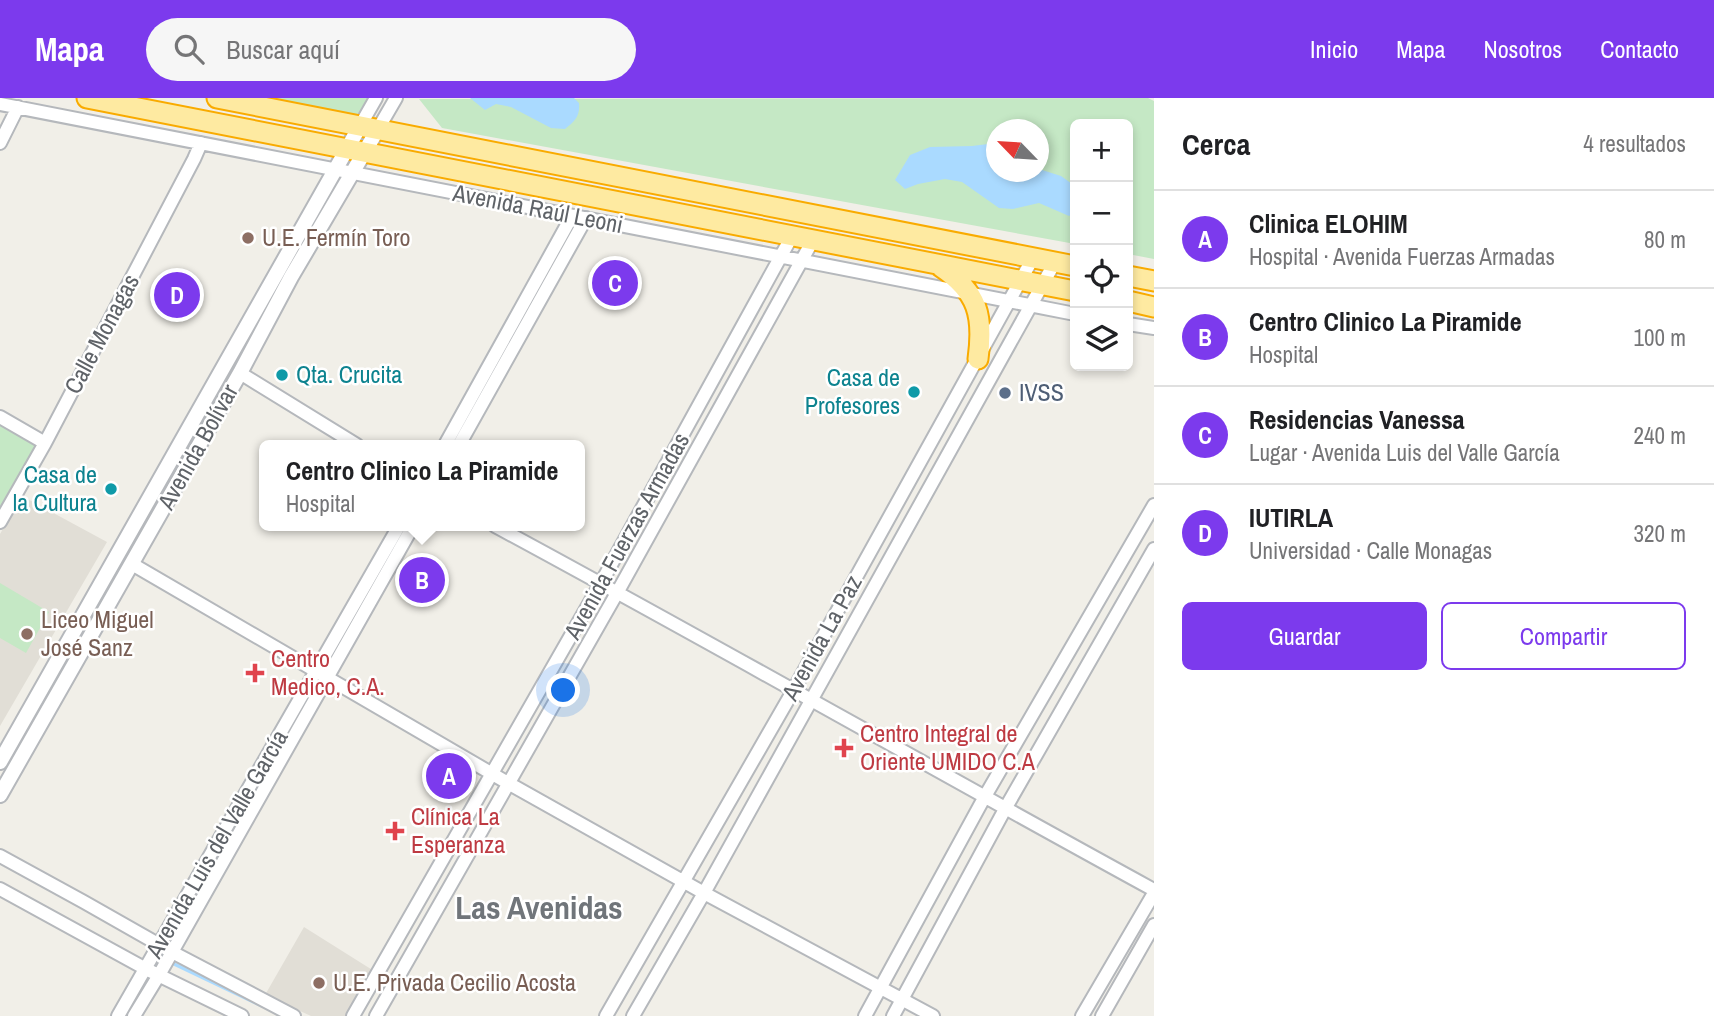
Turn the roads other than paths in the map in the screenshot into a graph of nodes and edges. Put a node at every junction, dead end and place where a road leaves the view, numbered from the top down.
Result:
1 (87, 98) edge
2 (217, 98) edge
3 (251, 98) edge
4 (376, 98) edge
5 (396, 98) edge
6 (0, 104) edge
7 (18, 107) junction
8 (275, 109) junction
9 (369, 128) junction
10 (201, 143) junction
11 (0, 144) edge
12 (356, 150) junction
13 (335, 170) junction
14 (353, 173) junction
15 (572, 216) junction
16 (586, 218) junction
17 (792, 236) junction
18 (813, 240) junction
19 (781, 257) junction
20 (1034, 258) junction
21 (802, 261) junction
22 (1055, 262) junction
23 (938, 264) junction
24 (1070, 265) edge
25 (1133, 277) edge
26 (1021, 280) junction
27 (1154, 281) edge
28 (1042, 285) junction
29 (1070, 290) edge
30 (971, 294) junction
31 (1010, 301) junction
32 (1133, 302) edge
33 (1031, 305) junction
34 (1154, 307) edge
35 (1070, 313) edge
36 (1133, 325) edge
37 (1154, 328) edge
38 (978, 359) junction
39 (240, 373) junction
40 (0, 417) edge
41 (349, 440) edge
42 (448, 440) edge
43 (462, 440) edge
44 (45, 443) junction
45 (1154, 505) edge
46 (0, 522) edge
47 (396, 531) edge
48 (411, 531) edge
49 (504, 531) edge
50 (1154, 549) edge
51 (132, 564) junction
52 (601, 583) junction
53 (617, 593) junction
54 (321, 674) junction
55 (793, 691) junction
56 (810, 700) junction
57 (0, 762) edge
58 (493, 774) junction
59 (508, 783) junction
60 (0, 795) edge
61 (985, 798) junction
62 (1005, 809) junction
63 (0, 856) edge
64 (685, 881) junction
65 (0, 889) edge
66 (1154, 892) edge
67 (704, 893) junction
68 (1154, 925) edge
69 (159, 945) junction
70 (172, 953) junction
71 (146, 969) junction
72 (159, 975) junction
73 (880, 988) junction
74 (902, 999) junction
75 (118, 1016) edge
76 (134, 1016) edge
77 (242, 1016) edge
78 (295, 1016) edge
79 (354, 1016) edge
80 (376, 1016) edge
81 (606, 1016) edge
82 (633, 1016) edge
83 (864, 1016) edge
84 (893, 1016) edge
85 (933, 1016) edge
86 (1082, 1016) edge
87 (1102, 1016) edge

1 - 12 highway, Avenida Raúl Leoni
2 - 8 highway, Avenida Raúl Leoni
3 - 8 street, Avenida Raúl Leoni
4 - 9 street, Avenida Bolívar
5 - 9 street, Avenida Bolívar
6 - 7 street, Avenida Raúl Leoni
7 - 10 street, Avenida Raúl Leoni
7 - 11 street
8 - 9 highway, Avenida Raúl Leoni
9 - 12 street, Avenida Bolívar
9 - 20 highway, Avenida Raúl Leoni
10 - 13 street, Avenida Raúl Leoni
10 - 44 street, Calle Monagas
12 - 13 street, Avenida Bolívar
12 - 14 street, Avenida Bolívar
12 - 17 highway, Avenida Raúl Leoni
13 - 14 street, Avenida Raúl Leoni
13 - 57 street, Avenida Bolívar
14 - 15 street, Avenida Raúl Leoni
14 - 39 street, Avenida Bolívar
15 - 16 street, Avenida Raúl Leoni
15 - 42 street
16 - 19 street, Avenida Raúl Leoni
16 - 43 street
17 - 18 highway, Avenida Raúl Leoni
17 - 19 street, Avenida Fuerzas Armadas
18 - 21 street, Avenida Fuerzas Armadas
18 - 23 highway, Avenida Raúl Leoni
19 - 21 street, Avenida Raúl Leoni
19 - 52 street, Avenida Fuerzas Armadas
20 - 22 highway, Avenida Raúl Leoni
20 - 26 street, Avenida La Paz
21 - 30 street, Avenida Raúl Leoni
21 - 53 street, Avenida Fuerzas Armadas
22 - 24 highway, Avenida Raúl Leoni
22 - 28 street, Avenida La Paz
23 - 26 highway, Avenida Raúl Leoni
23 - 30 highway
25 - 27 highway
26 - 28 highway, Avenida Raúl Leoni
26 - 31 street, Avenida La Paz
28 - 29 highway, Avenida Raúl Leoni
28 - 33 street, Avenida La Paz
30 - 31 street, Avenida Raúl Leoni
30 - 38 highway
31 - 33 street, Avenida Raúl Leoni
31 - 38 street, Avenida La Paz
32 - 34 highway
33 - 35 street, Avenida Raúl Leoni
33 - 56 street, Avenida La Paz
36 - 37 street
38 - 55 street, Avenida La Paz
39 - 41 street
39 - 51 street, Avenida Bolívar
40 - 44 street
44 - 46 street, Calle Monagas
45 - 61 street
47 - 54 street, Avenida Luis del Valle García
48 - 54 street, Avenida Luis del Valle García
49 - 52 street
50 - 62 street
51 - 54 street
51 - 60 street, Avenida Bolívar
52 - 53 street
52 - 58 street, Avenida Fuerzas Armadas
53 - 55 street
53 - 59 street, Avenida Fuerzas Armadas
54 - 58 street
54 - 69 street, Avenida Luis del Valle García
54 - 70 street, Avenida Luis del Valle García
55 - 56 street
55 - 64 street, Avenida La Paz
56 - 61 street
56 - 67 street, Avenida La Paz
58 - 59 street
58 - 79 street, Avenida Fuerzas Armadas
59 - 64 street
59 - 80 street, Avenida Fuerzas Armadas
61 - 62 street
61 - 73 street
62 - 66 street
62 - 74 street
63 - 69 street
64 - 67 street
64 - 81 street, Avenida La Paz
65 - 71 street
66 - 86 street
67 - 73 street
67 - 82 street, Avenida La Paz
68 - 87 street
69 - 70 street
69 - 71 street, Avenida Luis del Valle García
70 - 72 street, Avenida Luis del Valle García
70 - 78 street
71 - 72 street
71 - 75 street, Avenida Luis del Valle García
72 - 76 street, Avenida Luis del Valle García
72 - 77 street
73 - 74 street
73 - 83 street
74 - 84 street
74 - 85 street

